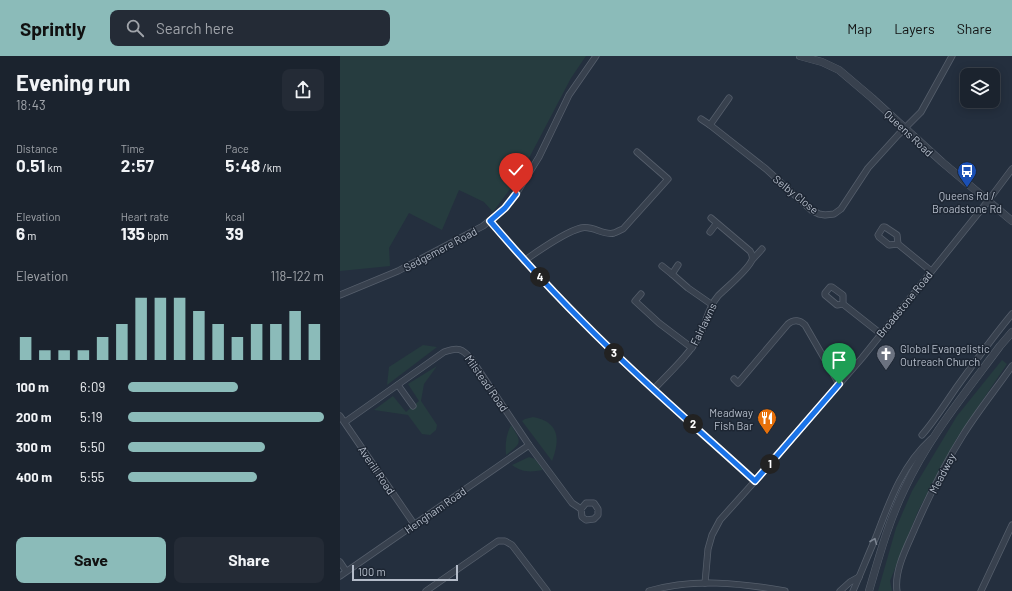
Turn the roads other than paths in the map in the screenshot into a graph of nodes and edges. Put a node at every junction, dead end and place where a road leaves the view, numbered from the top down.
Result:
1 (596, 56) edge
2 (800, 56) edge
3 (952, 56) edge
4 (729, 98) dead end
5 (701, 119) dead end
6 (710, 125) junction
7 (905, 129) junction
8 (637, 152) dead end
9 (1012, 169) edge
10 (988, 201) junction
11 (711, 218) dead end
12 (490, 221) junction
13 (1012, 221) edge
14 (716, 224) junction
15 (710, 232) dead end
16 (898, 244) dead end
17 (762, 249) dead end
18 (753, 259) junction
19 (524, 261) junction
20 (678, 265) dead end
21 (662, 266) dead end
22 (931, 271) junction
23 (672, 274) junction
24 (340, 294) edge
25 (642, 294) dead end
26 (711, 304) junction
27 (843, 304) dead end
28 (1012, 314) edge
29 (1012, 332) edge
30 (881, 334) junction
31 (692, 348) junction
32 (1012, 366) edge
33 (734, 379) dead end
34 (839, 384) junction
35 (398, 385) junction
36 (654, 389) junction
37 (413, 406) dead end
38 (340, 416) edge
39 (935, 420) junction
40 (345, 422) junction
41 (940, 428) junction
42 (922, 435) dead end
43 (935, 436) junction
44 (529, 444) junction
45 (755, 481) junction
46 (581, 508) dead end
47 (414, 524) junction
48 (1012, 525) edge
49 (340, 562) edge
50 (346, 571) junction
51 (340, 576) edge
52 (858, 577) junction
53 (704, 583) junction
54 (426, 591) edge
55 (547, 591) edge
56 (649, 591) edge
57 (702, 591) edge
58 (785, 591) edge
59 (840, 591) edge
60 (853, 591) edge
61 (869, 591) edge
62 (897, 591) edge
63 (982, 591) edge

1 - 12 street, Sedgemere Road
2 - 7 street, Queens Road
3 - 7 street, Selby Close
4 - 6 street
5 - 6 street, Selby Close
6 - 7 street, Selby Close
7 - 10 street, Queens Road
8 - 19 street
9 - 10 street, Broadstone Road
10 - 13 street, Queens Road
10 - 22 street, Broadstone Road
11 - 14 street
12 - 19 street
12 - 24 street, Sedgemere Road
14 - 15 street
14 - 18 street
16 - 22 street
17 - 18 street, Fairlawns
18 - 26 street, Fairlawns
19 - 36 street
20 - 23 street
21 - 23 street
22 - 30 street, Broadstone Road
23 - 26 street
25 - 31 street
26 - 31 street, Fairlawns
27 - 30 street
28 - 39 street
29 - 41 street
30 - 34 street, Broadstone Road
31 - 36 street, Fairlawns
32 - 62 street, Meadway
33 - 34 street
34 - 45 street, Broadstone Road
35 - 37 street
35 - 40 street, Milstead Road
35 - 44 street, Milstead Road
36 - 45 street
38 - 40 street, Averill Road
39 - 41 street
39 - 42 street
40 - 47 street, Averill Road
41 - 43 street
52 -> 43 street
43 - 61 street
44 - 46 street, Milstead Road
44 - 47 street, Hengham Road
45 - 53 street, Broadstone Road
47 - 50 street, Hengham Road
48 - 63 street
49 - 50 street
50 - 51 street, Hengham Road
52 - 59 street
52 - 60 street
53 - 56 street
53 - 57 street, Broadstone Road
53 - 58 street
54 - 55 street

